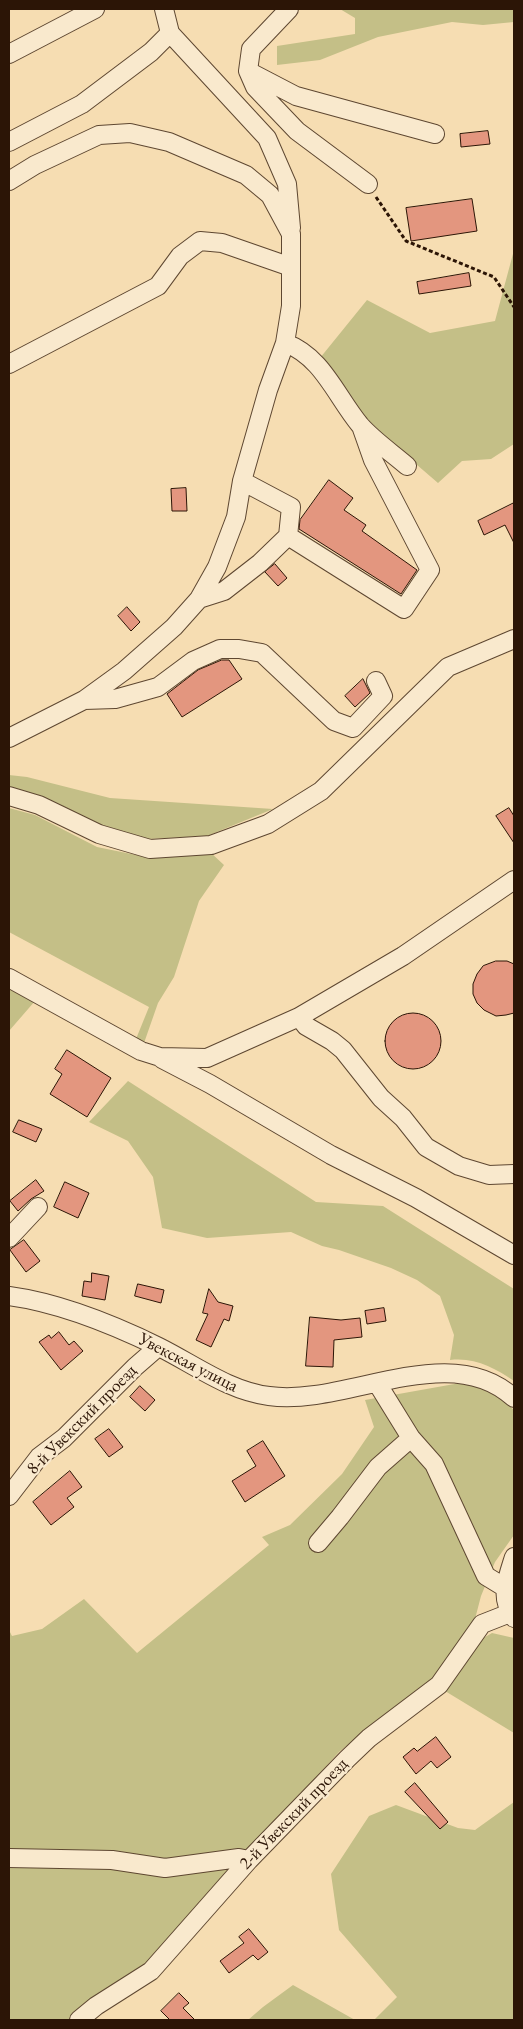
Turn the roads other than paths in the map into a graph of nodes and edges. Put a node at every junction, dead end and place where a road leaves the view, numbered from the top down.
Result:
1 (95, 9) edge
2 (164, 9) edge
3 (289, 9) edge
4 (170, 33) junction
5 (9, 54) edge
6 (248, 71) junction
7 (434, 134) dead end
8 (9, 142) edge
9 (9, 181) edge
10 (368, 184) road end
11 (290, 234) junction
12 (291, 267) junction
13 (285, 343) junction
14 (9, 364) edge
15 (361, 426) junction
16 (407, 466) dead end
17 (242, 481) junction
18 (288, 536) junction
19 (199, 600) junction
20 (514, 639) edge
21 (376, 681) dead end
22 (84, 700) junction
23 (9, 738) edge
24 (9, 796) edge
25 (514, 880) edge
26 (9, 978) edge
27 (299, 1017) junction
28 (160, 1057) junction
29 (514, 1174) edge
30 (38, 1207) dead end
31 (9, 1238) edge
32 (514, 1255) edge
33 (9, 1296) edge
34 (158, 1347) junction
35 (378, 1383) junction
36 (514, 1398) edge
37 (411, 1438) junction
38 (9, 1496) edge
39 (318, 1542) dead end
40 (514, 1557) edge
41 (504, 1586) junction
42 (512, 1615) edge
43 (9, 1858) edge
44 (249, 1860) junction
45 (79, 2020) edge

1 - 5 street
2 - 4 street
3 - 6 street
4 - 8 street
4 - 11 street
6 - 7 street
6 - 10 street
9 - 11 street
11 - 12 street
12 - 13 street
12 - 14 street
13 - 15 street
13 - 17 street
15 - 16 street
15 - 18 street
17 - 18 street
17 - 19 street
18 - 19 street
19 - 22 street
20 - 24 street
21 - 22 street
22 - 23 street
25 - 27 street
26 - 28 street
27 - 28 street
27 - 29 street
28 - 32 street
30 - 31 street
33 - 34 street, Увекская улица
34 - 35 street, Увекская улица
34 - 38 street, 8-й Увекский проезд
35 - 36 street, Увекская улица
35 - 37 street
37 - 39 street
37 - 41 street
40 - 41 street
41 - 42 street
42 - 44 street, 2-й Увекский проезд
43 - 44 street
44 - 45 street, 2-й Увекский проезд

